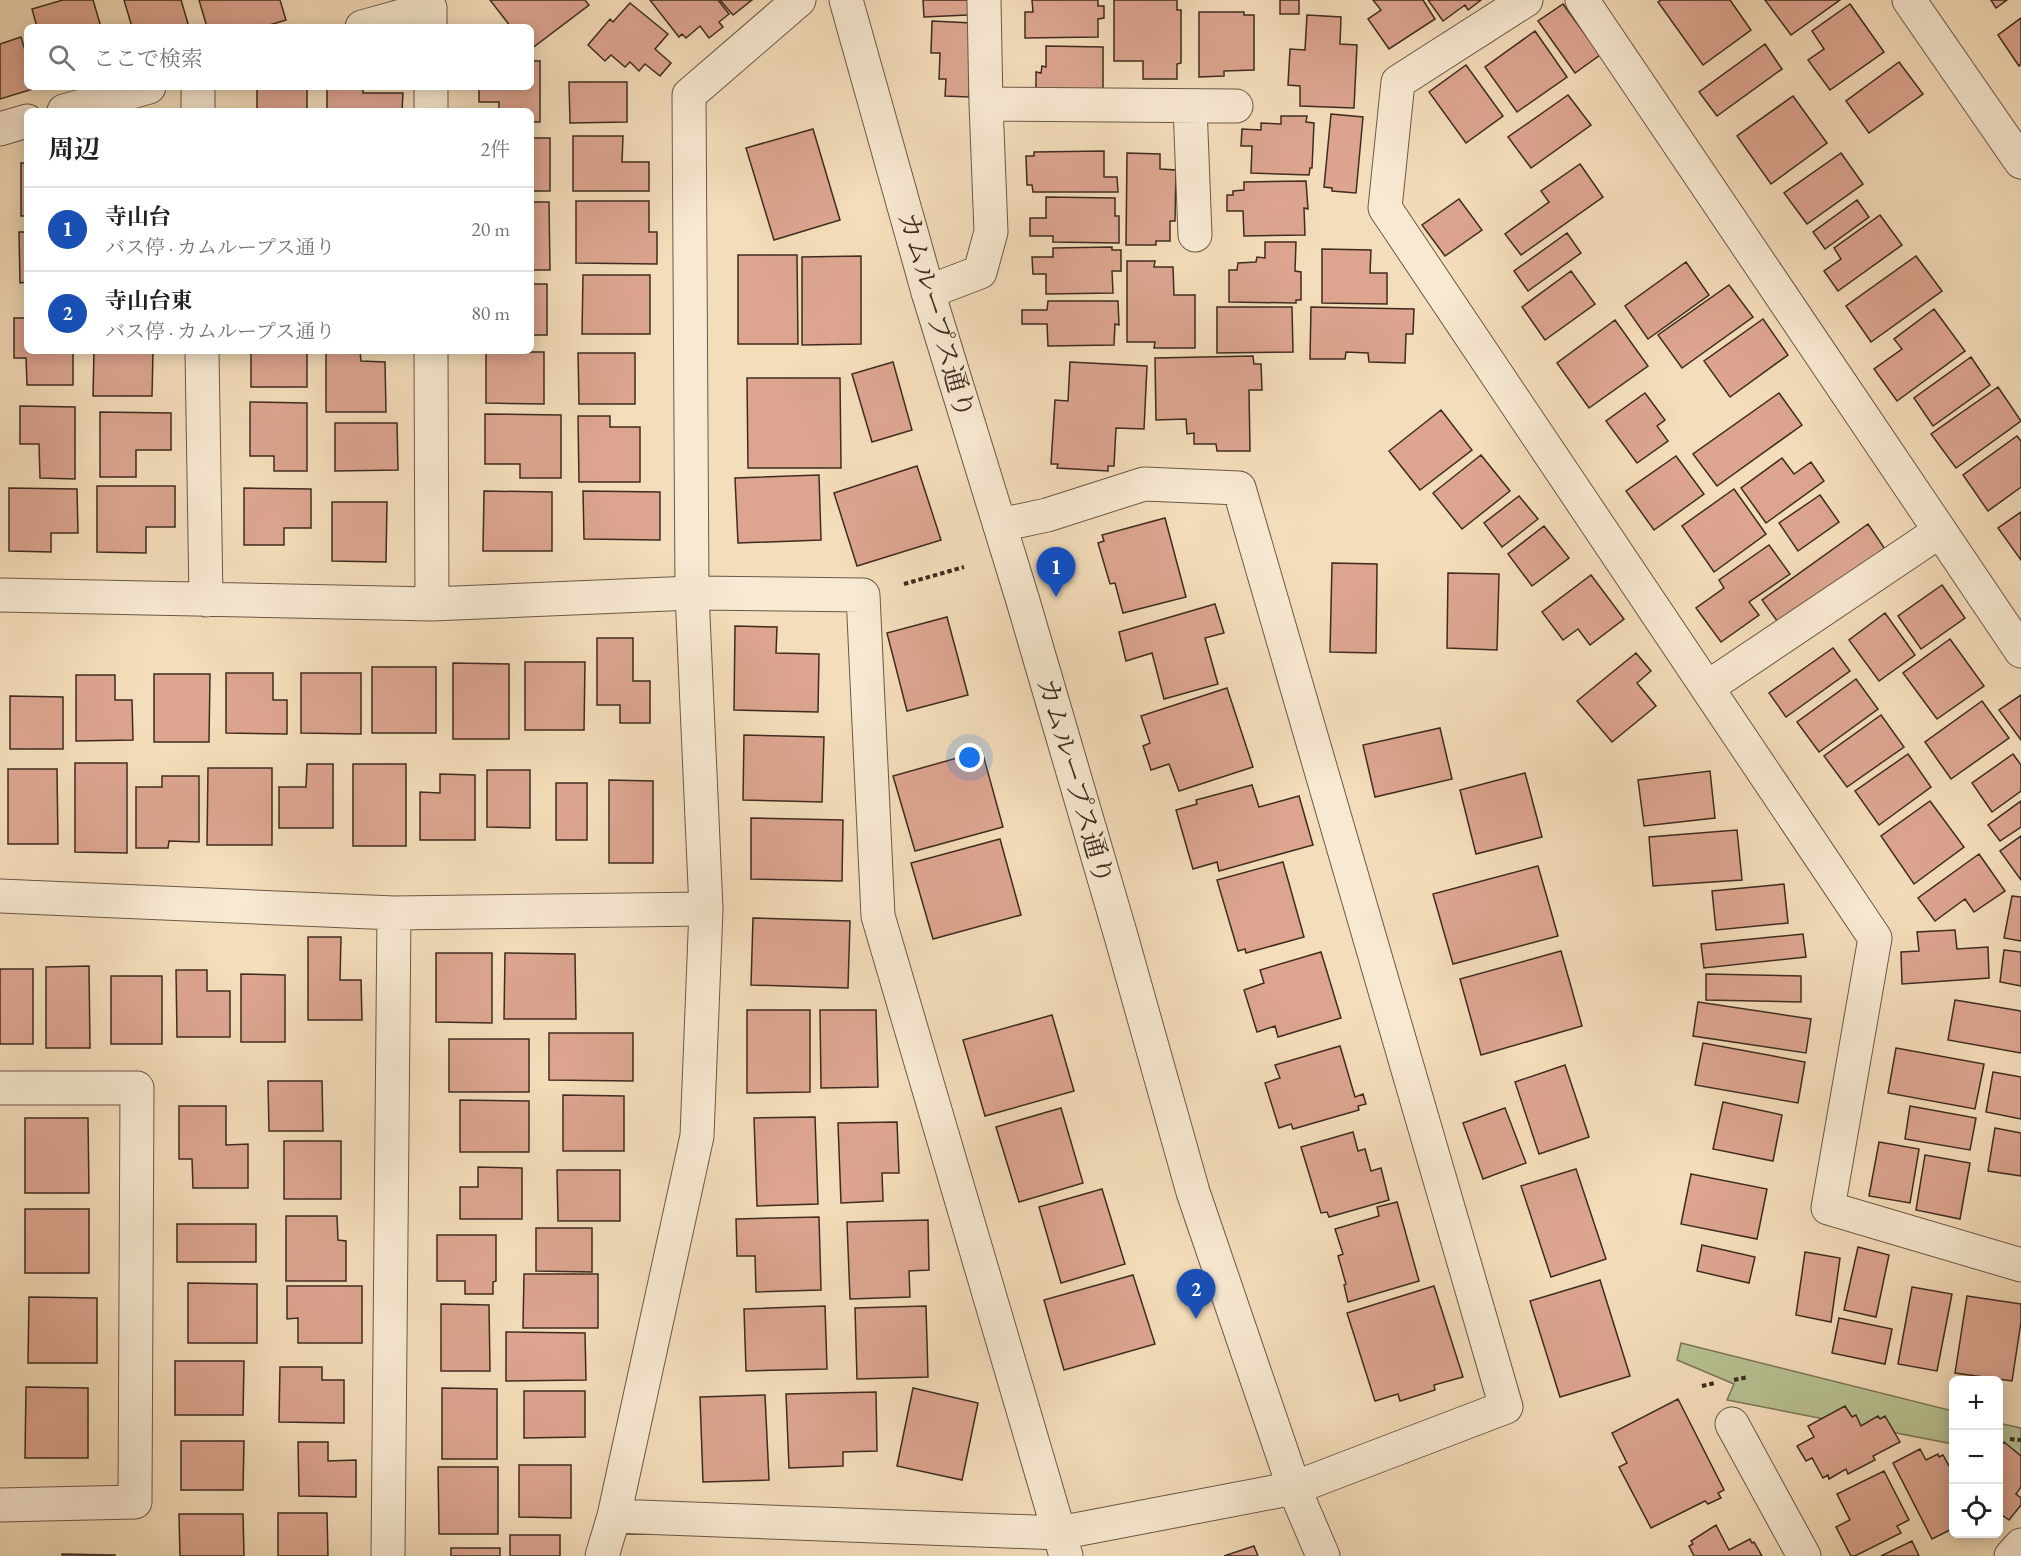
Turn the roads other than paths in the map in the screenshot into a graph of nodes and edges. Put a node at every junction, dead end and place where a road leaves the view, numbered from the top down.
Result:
1 (799, 0) edge
2 (846, 0) edge
3 (984, 0) edge
4 (1526, 0) edge
5 (1582, 0) edge
6 (1909, 0) edge
7 (433, 12) edge
8 (376, 24) edge
9 (138, 90) edge
10 (198, 90) edge
11 (431, 90) edge
12 (986, 105) junction
13 (1190, 106) junction
14 (1236, 106) dead end
15 (75, 108) edge
16 (198, 108) edge
17 (431, 108) edge
18 (24, 122) edge
19 (0, 129) edge
20 (2021, 162) edge
21 (1195, 235) dead end
22 (928, 292) junction
23 (202, 354) edge
24 (431, 354) edge
25 (1000, 525) junction
26 (1940, 531) junction
27 (692, 593) junction
28 (0, 595) edge
29 (206, 600) junction
30 (432, 604) junction
31 (2021, 651) edge
32 (1708, 687) junction
33 (0, 896) edge
34 (706, 909) junction
35 (394, 913) junction
36 (0, 1088) edge
37 (2021, 1265) edge
38 (1732, 1424) dead end
39 (1294, 1488) junction
40 (0, 1505) edge
41 (614, 1516) junction
42 (1062, 1544) edge
43 (2021, 1545) edge
44 (388, 1556) edge
45 (602, 1556) edge
46 (1323, 1556) edge
47 (1804, 1556) edge
48 (2011, 1556) edge

1 - 27 street
2 - 22 street, カムループス通り
3 - 12 street
4 - 32 street
5 - 26 street
6 - 20 street
7 - 8 street
9 - 15 street
10 - 16 street
11 - 17 street
12 - 13 street
12 - 22 street
13 - 14 street
13 - 21 street
18 - 19 street
22 - 25 street, カムループス通り
23 - 29 street
24 - 30 street
25 - 39 street, カムループス通り
25 - 39 street
26 - 31 street
26 - 32 street
27 - 30 street
27 - 34 street
27 - 42 street
28 - 29 street
29 - 30 street
32 - 37 street
33 - 35 street
34 - 35 street
34 - 41 street
35 - 44 street
36 - 40 street
38 - 47 street
39 - 42 street
39 - 46 street, カムループス通り
41 - 42 street
41 - 45 street
43 - 48 street

